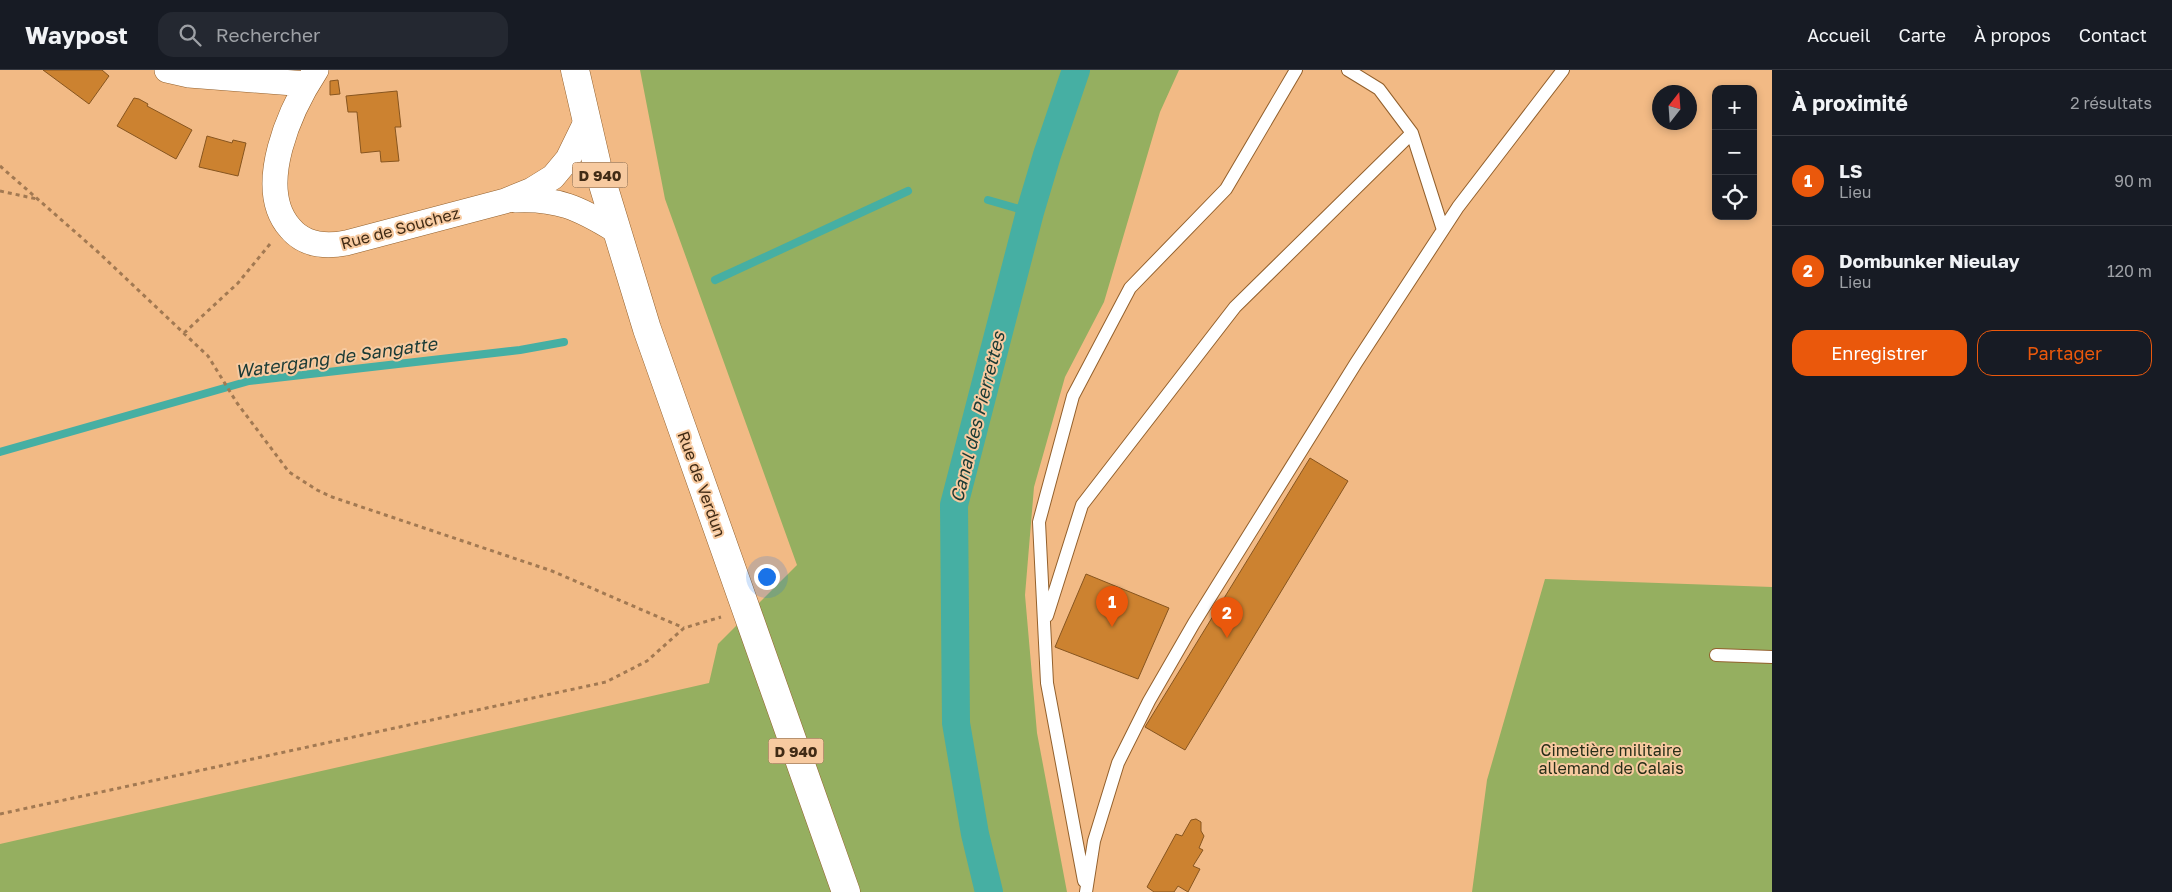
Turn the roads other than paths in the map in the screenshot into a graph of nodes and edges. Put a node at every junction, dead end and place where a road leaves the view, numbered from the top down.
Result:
1 (167, 70) edge
2 (575, 70) edge
3 (1296, 70) edge
4 (1348, 70) edge
5 (1564, 70) edge
6 (312, 77) edge
7 (587, 120) junction
8 (1412, 133) junction
9 (504, 200) junction
10 (615, 230) junction
11 (1443, 230) junction
12 (1044, 625) junction
13 (1716, 655) dead end
14 (1772, 657) edge
15 (1086, 890) edge
16 (846, 892) edge

1 - 6 street
2 - 7 main road, Rue de Verdun / D 940
3 - 12 lane
4 - 8 lane
5 - 11 lane
6 - 9 street, Rue de Souchez
7 - 9 street, Rue de Souchez
7 - 10 main road, Rue de Verdun / D 940
8 - 11 lane
8 - 12 lane
9 - 10 street, Rue de Souchez
10 - 16 main road, Rue de Verdun / D 940
11 - 15 lane
12 - 15 lane
13 - 14 lane

